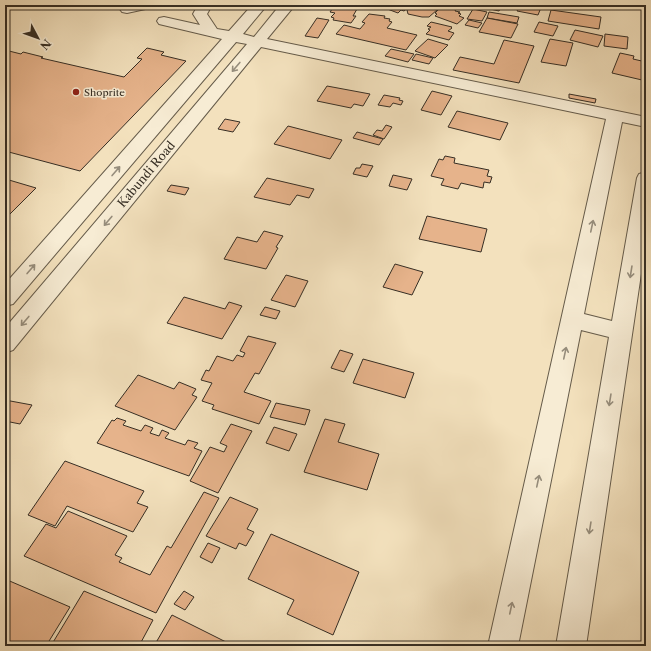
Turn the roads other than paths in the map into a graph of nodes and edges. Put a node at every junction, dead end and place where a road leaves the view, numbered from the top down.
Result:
1 (124, 5) edge
2 (145, 5) edge
3 (205, 5) edge
4 (260, 5) edge
5 (288, 5) edge
6 (164, 21) dead end
7 (212, 32) junction
8 (234, 37) junction
9 (257, 42) junction
10 (615, 116) junction
11 (646, 122) edge
12 (646, 178) edge
13 (5, 298) edge
14 (572, 319) junction
15 (621, 332) junction
16 (5, 344) edge
17 (503, 646) edge
18 (571, 646) edge

1 - 2 street
3 - 7 street
4 - 8 street, Kabundi Road
5 - 9 street, Kabundi Road
6 - 7 street
7 - 8 street
8 - 9 street
13 -> 8 street, Kabundi Road
9 - 10 street
9 -> 16 street, Kabundi Road
10 - 11 street
14 -> 10 street
12 -> 15 street
14 - 15 street
17 -> 14 street
15 -> 18 street

